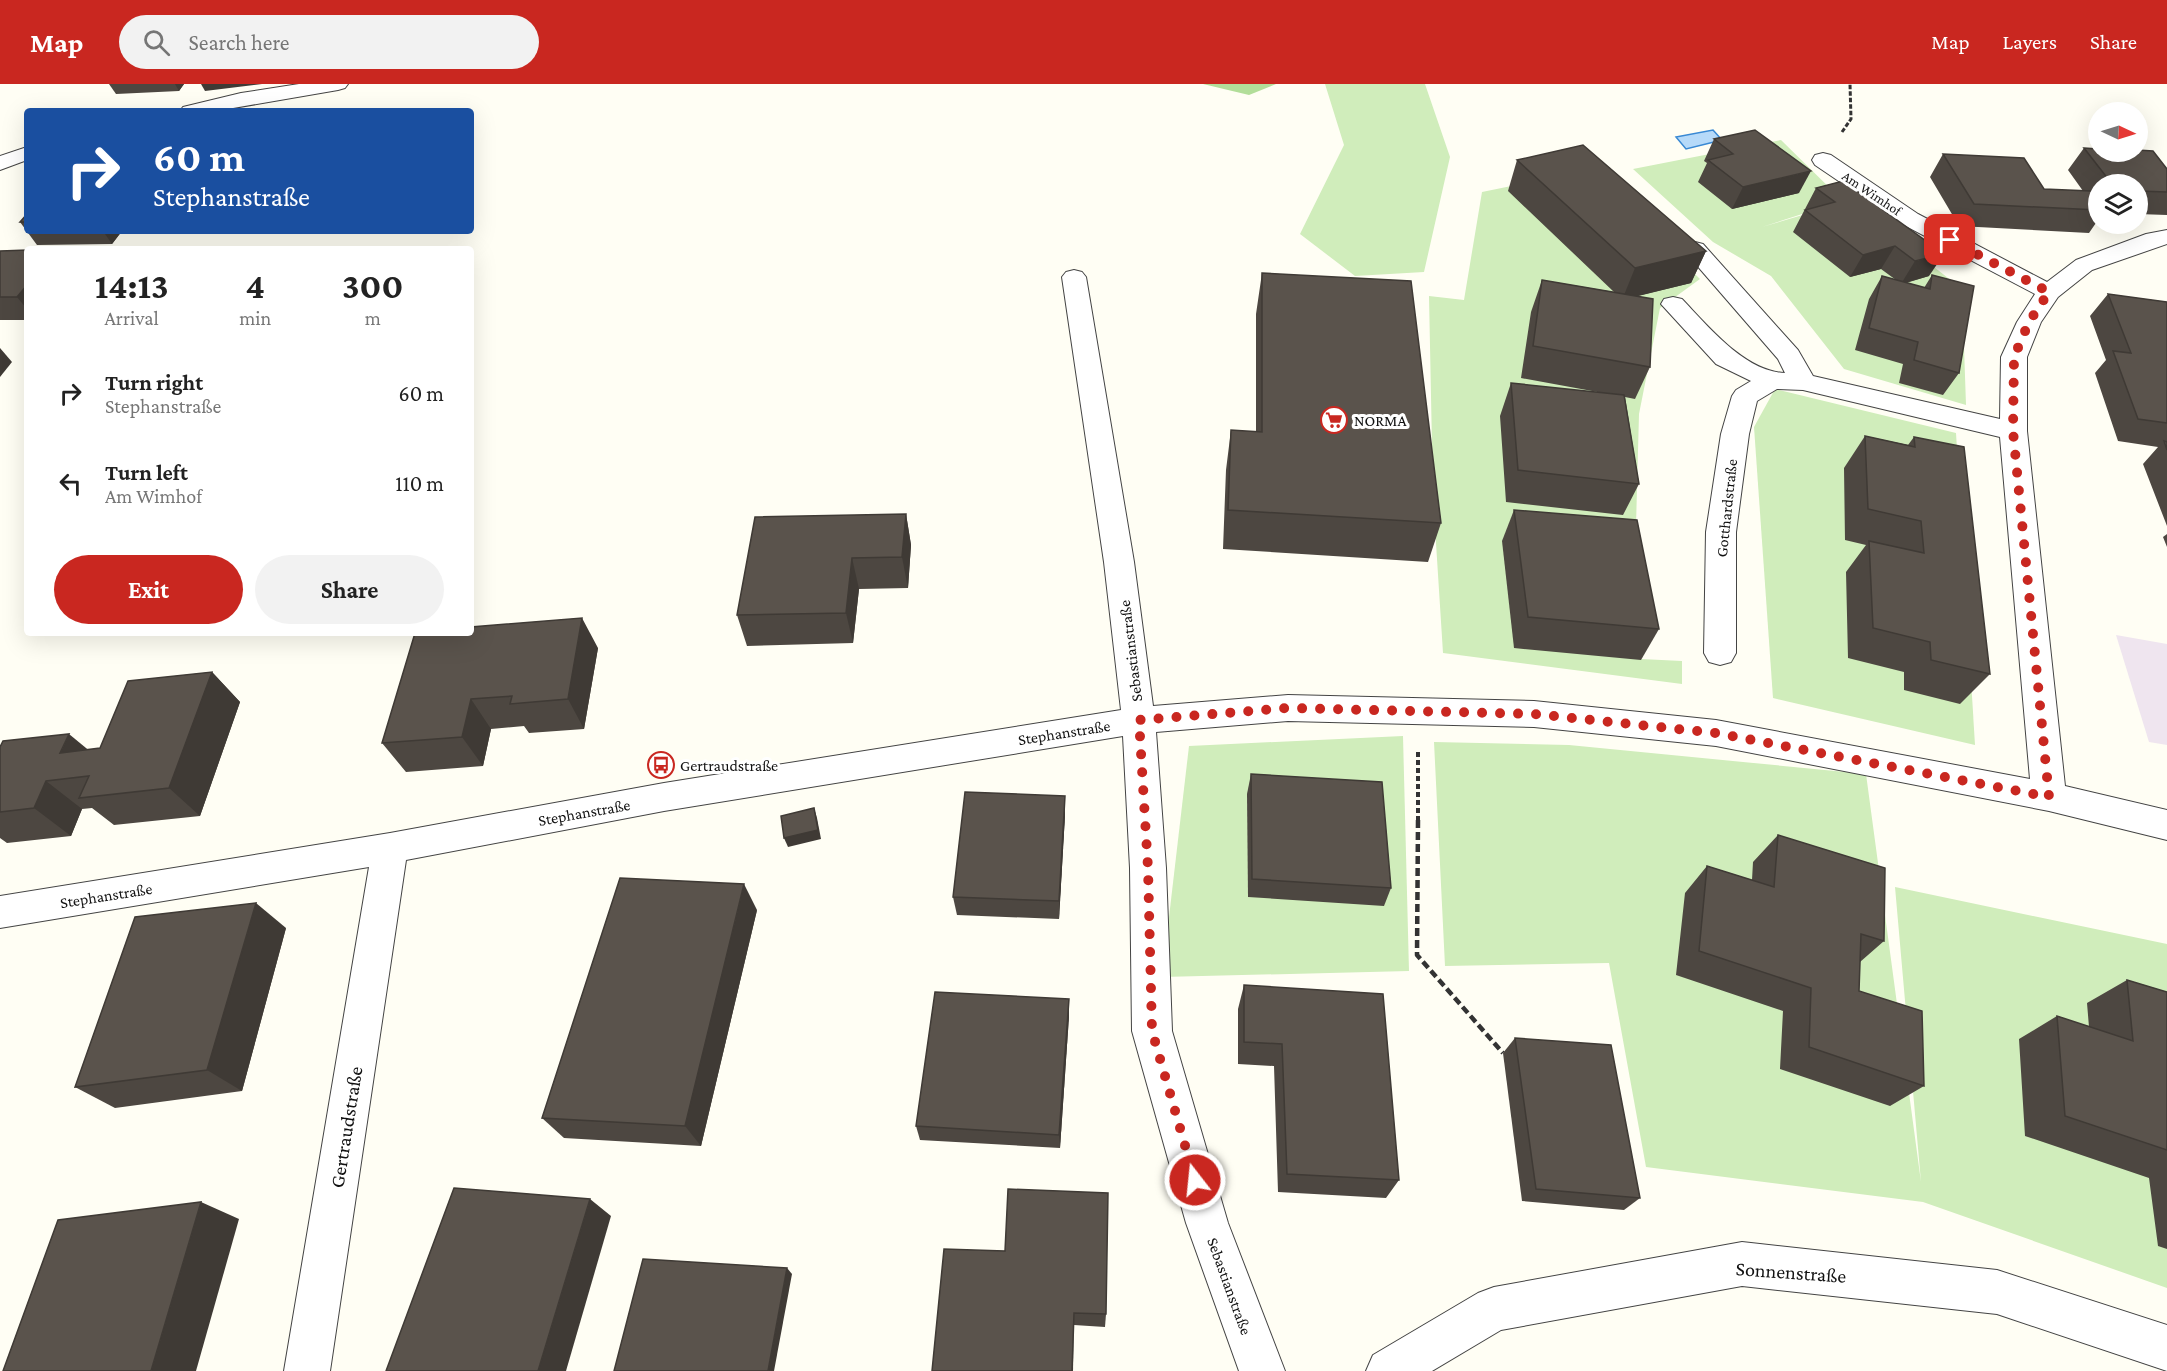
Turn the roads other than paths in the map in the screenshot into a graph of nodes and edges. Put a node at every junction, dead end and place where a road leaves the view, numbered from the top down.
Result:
1 (338, 84) edge
2 (203, 108) edge
3 (24, 154) edge
4 (1823, 160) road end
5 (0, 163) edge
6 (2167, 237) edge
7 (1695, 249) edge
8 (1074, 277) dead end
9 (2049, 292) junction
10 (1674, 304) dead end
11 (1772, 381) junction
12 (1803, 382) junction
13 (2013, 431) junction
14 (1720, 653) dead end
15 (1139, 720) junction
16 (2049, 797) junction
17 (2167, 825) edge
18 (390, 848) junction
19 (0, 912) edge
20 (2167, 1348) edge
21 (308, 1371) edge
22 (1262, 1371) edge
23 (1389, 1371) edge

1 - 2 street
3 - 5 street
4 - 9 street, Am Wimhof
6 - 9 street
7 - 12 street
8 - 15 street, Sebastianstraße
9 - 13 street
10 - 11 street
11 - 12 street
11 - 14 street, Gotthardstraße
12 - 13 street
13 - 16 street
15 - 16 street, Stephanstraße
15 - 18 street, Stephanstraße
15 - 22 street, Sebastianstraße
16 - 17 street, Stephanstraße
18 - 19 street, Stephanstraße
18 - 21 street, Gertraudstraße
20 - 23 street, Sonnenstraße

